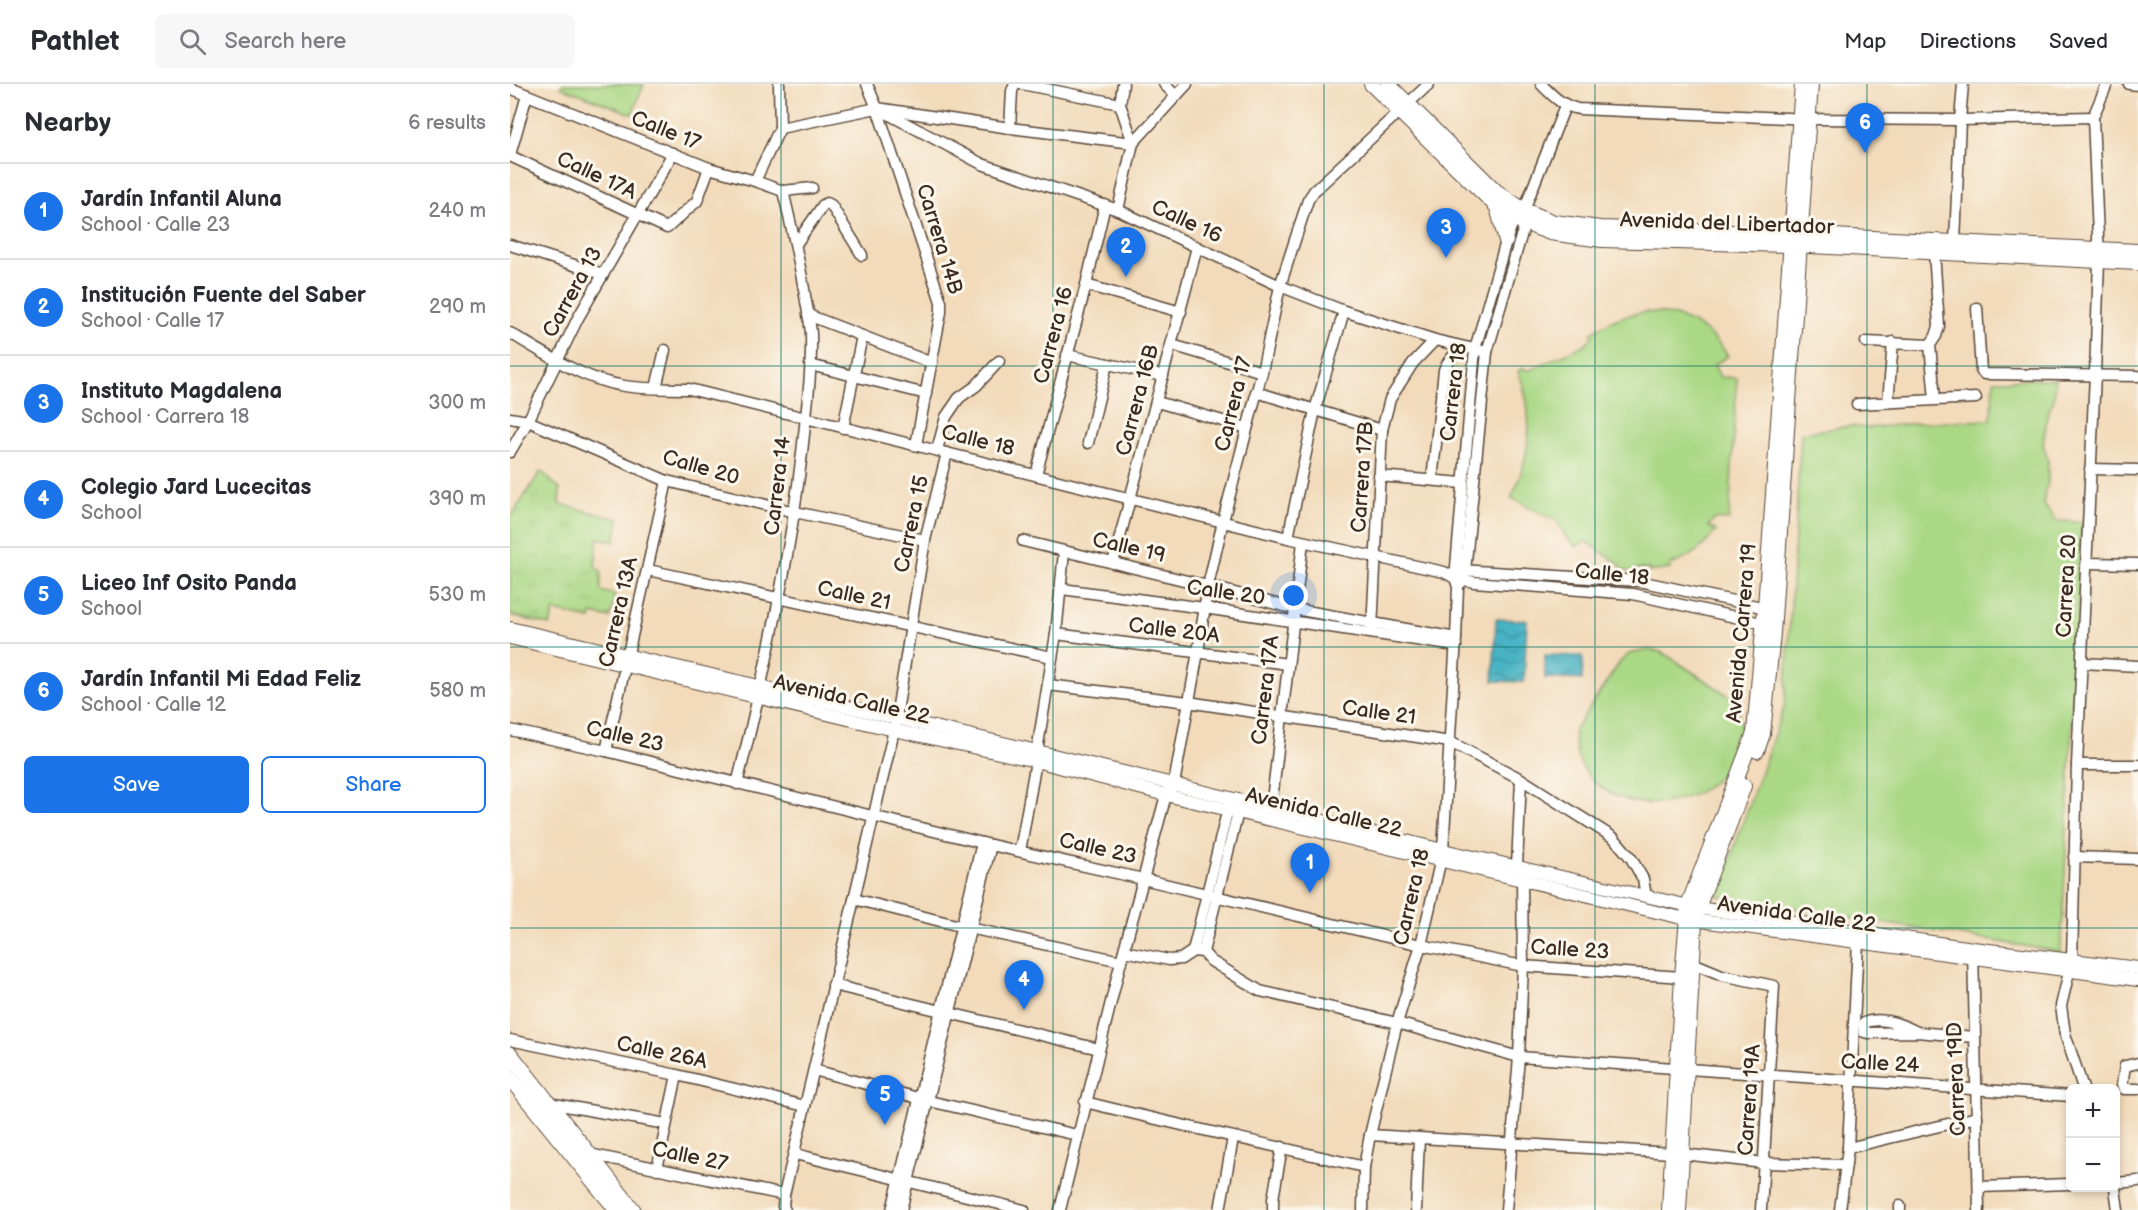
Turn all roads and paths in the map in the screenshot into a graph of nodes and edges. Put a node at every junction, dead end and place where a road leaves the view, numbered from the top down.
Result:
1 (779, 84) edge
2 (867, 84) edge
3 (1015, 84) edge
4 (1021, 84) edge
5 (1123, 84) edge
6 (1164, 84) edge
7 (1187, 84) edge
8 (1371, 84) edge
9 (1388, 84) edge
10 (1429, 84) edge
11 (1541, 84) edge
12 (1802, 84) edge
13 (1811, 84) edge
14 (1963, 84) edge
15 (2108, 84) edge
16 (2129, 84) edge
17 (2138, 85) edge
18 (510, 88) edge
19 (527, 94) junction
20 (1176, 96) junction
21 (1120, 104) junction
22 (1565, 106) junction
23 (878, 108) junction
24 (1404, 108) junction
25 (2093, 117) junction
26 (1804, 119) junction
27 (1960, 120) junction
28 (780, 128) junction
29 (1010, 128) junction
30 (1133, 143) junction
31 (673, 153) junction
32 (510, 155) edge
33 (709, 168) junction
34 (755, 181) junction
35 (812, 188) dead end
36 (783, 191) junction
37 (1105, 205) junction
38 (1497, 207) junction
39 (1118, 210) junction
40 (637, 214) junction
41 (1521, 217) junction
42 (1796, 240) junction
43 (1506, 241) junction
44 (1955, 243) junction
45 (796, 244) junction
46 (510, 245) edge
47 (1197, 248) junction
48 (2138, 251) edge
49 (1934, 252) junction
50 (862, 255) dead end
51 (2098, 256) junction
52 (2138, 262) edge
53 (603, 274) junction
54 (1086, 285) junction
55 (1280, 286) junction
56 (1977, 308) dead end
57 (1344, 311) junction
58 (1181, 312) junction
59 (808, 315) junction
60 (510, 333) edge
61 (862, 336) junction
62 (1435, 340) junction
63 (1866, 342) dead end
64 (1893, 342) junction
65 (1172, 345) junction
66 (1459, 345) junction
67 (1930, 345) junction
68 (1475, 349) junction
69 (665, 350) dead end
70 (1487, 352) junction
71 (1067, 355) junction
72 (556, 360) junction
73 (999, 361) dead end
74 (932, 363) junction
75 (810, 364) junction
76 (1107, 364) junction
77 (1262, 372) junction
78 (2095, 374) junction
79 (854, 375) junction
80 (1163, 376) junction
81 (2138, 376) edge
82 (656, 388) junction
83 (1256, 392) junction
84 (926, 394) junction
85 (1976, 398) dead end
86 (1935, 399) junction
87 (1157, 402) junction
88 (1888, 402) junction
89 (1857, 404) dead end
90 (1315, 410) junction
91 (510, 418) edge
92 (806, 418) junction
93 (528, 422) junction
94 (843, 428) junction
95 (1247, 428) junction
96 (1382, 430) junction
97 (1088, 443) dead end
98 (916, 445) junction
99 (942, 451) junction
100 (510, 452) edge
101 (2090, 469) junction
102 (2138, 470) edge
103 (1036, 475) junction
104 (1379, 476) junction
105 (1432, 480) junction
106 (667, 481) junction
107 (1462, 483) junction
108 (1130, 499) junction
109 (795, 512) junction
110 (1222, 521) junction
111 (1288, 538) junction
112 (925, 540) junction
113 (1023, 541) dead end
114 (1303, 542) junction
115 (1064, 552) junction
116 (1376, 557) junction
117 (1113, 563) junction
118 (2087, 563) junction
119 (2138, 564) edge
120 (648, 570) junction
121 (1460, 577) junction
122 (1208, 586) junction
123 (1062, 589) junction
124 (780, 599) junction
125 (1204, 608) junction
126 (1295, 609) junction
127 (1770, 609) junction
128 (1294, 622) junction
129 (1768, 624) junction
130 (910, 627) junction
131 (510, 628) edge
132 (1372, 628) junction
133 (1056, 634) junction
134 (510, 638) edge
135 (1456, 642) junction
136 (1198, 652) junction
137 (1052, 657) junction
138 (627, 661) junction
139 (2082, 663) junction
140 (1288, 664) junction
141 (2138, 666) edge
142 (1048, 685) junction
143 (761, 693) junction
144 (1188, 702) junction
145 (1281, 718) junction
146 (895, 725) junction
147 (510, 730) edge
148 (1450, 741) junction
149 (606, 751) junction
150 (1037, 756) junction
151 (2077, 765) junction
152 (2138, 765) edge
153 (1521, 779) junction
154 (737, 784) junction
155 (1174, 784) junction
156 (1166, 795) junction
157 (1235, 805) junction
158 (1271, 807) junction
159 (874, 817) junction
160 (986, 844) junction
161 (1020, 851) junction
162 (1442, 855) junction
163 (2073, 857) junction
164 (2138, 859) edge
165 (1517, 866) junction
166 (1143, 879) junction
167 (1522, 880) junction
168 (1211, 896) junction
169 (1646, 896) junction
170 (854, 899) junction
171 (1692, 913) junction
172 (965, 928) junction
173 (1858, 942) junction
174 (1421, 945) junction
175 (1198, 951) junction
176 (1973, 953) junction
177 (1123, 956) junction
178 (1693, 963) junction
179 (2070, 965) junction
180 (1523, 966) junction
181 (2138, 968) edge
182 (1682, 977) junction
183 (2138, 980) edge
184 (833, 985) junction
185 (945, 1013) junction
186 (1397, 1023) junction
187 (1917, 1032) dead end
188 (1974, 1037) junction
189 (510, 1040) edge
190 (1099, 1049) junction
191 (510, 1054) edge
192 (1519, 1057) junction
193 (2138, 1063) edge
194 (1682, 1068) junction
195 (814, 1070) junction
196 (677, 1075) junction
197 (1770, 1075) junction
198 (510, 1078) edge
199 (1852, 1082) junction
200 (2082, 1084) edge
201 (1976, 1089) junction
202 (2138, 1089) edge
203 (2066, 1096) edge
204 (924, 1099) junction
205 (1085, 1102) junction
206 (549, 1103) junction
207 (805, 1106) junction
208 (1977, 1117) junction
209 (666, 1124) junction
210 (1077, 1135) junction
211 (1370, 1136) junction
212 (1233, 1138) junction
213 (1419, 1138) junction
214 (1510, 1143) junction
215 (1282, 1148) junction
216 (1848, 1148) junction
217 (1677, 1153) junction
218 (589, 1154) junction
219 (795, 1154) junction
220 (1764, 1163) junction
221 (1846, 1165) junction
222 (1364, 1167) junction
223 (657, 1169) junction
224 (904, 1181) junction
225 (2138, 1181) edge
226 (2120, 1183) edge
227 (2066, 1184) edge
228 (1979, 1187) junction
229 (2116, 1192) edge
230 (784, 1195) junction
231 (617, 1210) edge
232 (633, 1210) edge
233 (785, 1210) edge
234 (892, 1210) edge
235 (901, 1210) edge
236 (1024, 1210) edge
237 (1060, 1210) edge
238 (1220, 1210) edge
239 (1273, 1210) edge
240 (1364, 1210) edge
241 (1416, 1210) edge
242 (1506, 1210) edge
243 (1669, 1210) edge
244 (1679, 1210) edge
245 (1761, 1210) edge
246 (1840, 1210) edge
247 (1979, 1210) edge
248 (2118, 1210) edge

1 - 28 street
2 - 23 street, Carrera 14B
3 - 4 street
3 - 29 street
4 - 21 street
5 - 21 street
6 - 20 street
7 - 20 street
8 - 24 main road, Avenida del Libertador
9 - 24 main road, Avenida del Libertador
10 - 24 street, Carrera 17
11 - 22 street
12 - 26 main road, Avenida Carrera 19
13 - 26 main road, Avenida Carrera 19
14 - 27 street
15 - 25 street, Carrera 20
16 - 17 street
18 - 19 street, Calle 17
19 - 31 street, Calle 17
19 - 32 street
20 - 30 street
21 - 30 street
22 - 26 street
22 - 41 street, Carrera 18
23 - 28 street
23 - 29 street
23 - 37 street, Calle 16
23 - 74 street, Carrera 14B
24 - 38 main road, Avenida del Libertador
24 - 41 main road, Avenida del Libertador
24 - 55 street, Carrera 17
25 - 27 street
25 - 51 street, Carrera 20
26 - 27 street
26 - 42 main road, Avenida Carrera 19
27 - 44 street
28 - 34 street
29 - 30 street
30 - 39 street
31 - 33 street, Calle 17
31 - 40 street, Carrera 13
32 - 40 street, Calle 17A
33 - 34 street, Calle 17
33 - 40 street, Calle 17A
34 - 36 street, Calle 17
35 - 36 street, Calle 17
36 - 45 street, Carrera 14
37 - 39 street, Calle 16
37 - 54 street, Carrera 16
38 - 41 main road, Avenida del Libertador
38 - 43 main road
39 - 47 street, Calle 16
40 - 53 street, Carrera 13
41 - 42 main road, Avenida del Libertador
41 - 43 street, Carrera 18
41 - 70 street, Carrera 18
42 - 44 main road, Avenida del Libertador
42 - 49 main road, Avenida del Libertador
42 - 127 main road, Avenida Carrera 19
43 - 68 street, Carrera 18
44 - 51 main road, Avenida del Libertador
45 - 50 street
45 - 59 street, Carrera 14
46 - 53 street
47 - 55 street, Calle 16
47 - 58 street, Carrera 16B
48 - 51 main road, Avenida del Libertador
49 - 51 main road, Avenida del Libertador
49 - 67 street
51 - 52 main road, Avenida del Libertador
51 - 78 street, Carrera 20
53 - 72 street, Carrera 13
54 - 58 street
54 - 71 street, Carrera 16
55 - 57 street, Calle 16
55 - 77 street, Carrera 17
56 - 78 street
57 - 62 street, Calle 16
57 - 90 street
58 - 65 street, Carrera 16B
59 - 61 street
59 - 75 street, Carrera 14
60 - 72 street, Calle 18
61 - 74 street
61 - 79 street
62 - 66 street, Calle 16
62 - 96 street, Carrera 17B
63 - 64 street
64 - 67 street
64 - 88 street
65 - 77 street
65 - 80 street, Carrera 16B
66 - 68 street, Calle 16
66 - 105 street
67 - 86 street
68 - 70 street, Calle 16
68 - 107 street, Carrera 18
69 - 82 street
70 - 121 street, Carrera 18
71 - 76 street
71 - 103 street, Carrera 16
72 - 82 street, Calle 18
72 - 93 street, Carrera 13
73 - 99 street, Carrera 15
74 - 84 street, Carrera 14B
75 - 79 street
75 - 92 street, Carrera 14
76 - 80 street
76 - 97 street
77 - 83 street, Carrera 17
78 - 81 street
78 - 101 street, Carrera 20
79 - 84 street
79 - 94 street
80 - 87 street, Carrera 16B
82 - 92 street, Calle 18
83 - 90 street
83 - 95 street, Carrera 17
84 - 98 street, Carrera 14B
85 - 86 street
86 - 88 street
87 - 95 street
87 - 108 street, Carrera 16B
88 - 89 street
90 - 96 street
90 - 111 street
91 - 93 street, Calle 20
92 - 94 street, Calle 18
92 - 109 street, Carrera 14
93 - 100 street, Carrera 13
93 - 106 street, Calle 20
94 - 98 street, Calle 18
95 - 110 street, Carrera 17
96 - 104 street, Carrera 17B
98 - 99 street, Calle 18
99 - 103 street, Calle 18
99 - 112 street, Carrera 15
101 - 102 street
101 - 118 street, Carrera 20
103 - 108 street, Calle 18
104 - 105 street
104 - 116 street, Carrera 17B
105 - 107 street
106 - 109 street, Calle 20
106 - 120 street, Carrera 13A
107 - 121 street, Carrera 18
108 - 110 street, Calle 18
108 - 117 street, Carrera 16B
109 - 112 street, Calle 20
109 - 124 street, Carrera 14
110 - 111 street, Calle 18
110 - 122 street, Carrera 17
111 - 114 street, Calle 18
112 - 130 street, Carrera 15
113 - 115 street, Calle 19
114 - 116 street, Calle 18
114 - 126 street, Carrera 17A
115 - 117 street, Calle 19
115 - 123 street
116 - 121 street, Calle 18
116 - 132 street, Carrera 17B
117 - 122 street, Calle 19
118 - 119 street
118 - 139 street, Carrera 20
120 - 124 street, Calle 21
120 - 138 street, Carrera 13A
121 - 127 street, Calle 18
121 - 129 street, Calle 18
121 - 135 street, Carrera 18
122 - 125 street, Carrera 17
122 - 126 street, Calle 19
123 - 125 street, Calle 20
123 - 133 street
124 - 130 street, Calle 21
124 - 143 street, Carrera 14
125 - 128 street, Calle 20
125 - 136 street, Carrera 17
126 - 128 street, Carrera 17A
126 - 132 street, Calle 20
127 - 129 main road, Avenida Carrera 19
128 - 132 street, Calle 20
128 - 140 street, Carrera 17A
129 - 171 main road, Avenida Carrera 19
130 - 137 street, Calle 21
130 - 146 street, Carrera 15
131 - 138 street, Avenida Calle 22
132 - 135 street, Calle 20
133 - 136 street, Calle 20A
133 - 137 street
134 - 138 street, Avenida Calle 22
135 - 148 street, Carrera 18
136 - 140 street, Calle 20A
136 - 144 street, Carrera 17
137 - 142 street
138 - 143 street, Avenida Calle 22
138 - 149 street, Carrera 13A
139 - 141 street
139 - 151 street, Carrera 20
140 - 145 street, Carrera 17A
142 - 144 street, Calle 21
142 - 150 street
143 - 146 street, Avenida Calle 22
143 - 154 street, Carrera 14
144 - 145 street, Calle 21
144 - 155 street, Carrera 17
145 - 148 street, Calle 21
145 - 158 street, Carrera 17A
146 - 150 street, Avenida Calle 22
146 - 159 street, Carrera 15
147 - 149 street, Calle 23
148 - 153 street, Calle 21
148 - 162 street, Carrera 18
149 - 154 street, Calle 23
150 - 155 street, Avenida Calle 22
150 - 156 street, Avenida Calle 22
150 - 161 street
151 - 152 street
151 - 163 street, Carrera 20
153 - 165 street
153 - 169 street, Calle 21
154 - 159 street, Calle 23
155 - 156 street
155 - 157 street, Avenida Calle 22
156 - 157 street, Avenida Calle 22
156 - 166 street
157 - 158 street, Avenida Calle 22
157 - 162 street, Avenida Calle 22
157 - 168 street
158 - 162 street, Avenida Calle 22
159 - 160 street, Calle 23
159 - 170 street, Carrera 15
160 - 161 street, Calle 23
160 - 172 street
161 - 166 street, Calle 23
162 - 165 street, Avenida Calle 22
162 - 167 street, Avenida Calle 22
162 - 174 street, Carrera 18
163 - 164 street
163 - 179 street, Carrera 20
165 - 169 street, Avenida Calle 22
166 - 168 street, Calle 23
166 - 177 street
167 - 171 street, Avenida Calle 22
167 - 180 street
168 - 174 street, Calle 23
168 - 175 street
169 - 171 street, Avenida Calle 22
170 - 172 street
170 - 184 street, Carrera 15
171 - 173 street, Avenida Calle 22
171 - 176 street, Avenida Calle 22
171 - 178 main road, Avenida Carrera 19
171 - 182 main road, Avenida Carrera 19
172 - 177 street
172 - 185 street
173 - 176 street, Avenida Calle 22
173 - 199 street
174 - 180 street, Calle 23
174 - 186 street, Carrera 18
175 - 177 street
175 - 186 street, Calle 24
176 - 179 street, Avenida Calle 22
176 - 188 street, Carrera 19D
177 - 190 street
178 - 194 main road, Avenida Carrera 19
178 - 197 street, Carrera 19A
179 - 181 street, Avenida Calle 22
179 - 183 street, Avenida Calle 22
179 - 200 street, Carrera 20
180 - 182 street, Calle 23
180 - 192 street
182 - 194 main road, Avenida Carrera 19
184 - 185 street
184 - 195 street, Carrera 15
185 - 190 street
185 - 204 street
186 - 192 street, Calle 24
186 - 211 street, Carrera 18
187 - 188 street
188 - 201 street, Carrera 19D
189 - 196 street, Calle 26A
190 - 205 street
191 - 206 main road
192 - 194 street, Calle 24
192 - 214 street
193 - 202 street
194 - 197 street, Calle 24
194 - 217 main road, Avenida Carrera 19
195 - 204 street
195 - 207 street, Carrera 15
196 - 207 street, Calle 26A
196 - 209 street
197 - 199 street, Calle 24
197 - 220 street, Carrera 19A
198 - 231 main road
199 - 201 street, Calle 24
199 - 216 street
201 - 203 street, Calle 24
201 - 208 street, Carrera 19D
204 - 210 street
204 - 224 street
205 - 210 street
205 - 212 street
206 - 209 street
206 - 218 main road
207 - 219 street, Carrera 15
208 - 216 street
208 - 228 street, Carrera 19D
209 - 223 street
210 - 237 street
211 - 213 street
211 - 222 street, Carrera 18
212 - 215 street
212 - 238 street
213 - 214 street
213 - 241 street
214 - 217 street
214 - 242 street
215 - 222 street
215 - 239 street
216 - 221 street
217 - 220 street
217 - 243 main road, Avenida Carrera 19
217 - 244 main road, Avenida Carrera 19
218 - 223 street, Calle 27
218 - 232 main road
219 - 224 street
219 - 230 street, Carrera 15
220 - 221 street
220 - 245 street, Carrera 19A
221 - 246 street
222 - 240 street, Carrera 18
223 - 230 street, Calle 27
224 - 234 street
224 - 235 street
224 - 236 street
225 - 226 street
227 - 228 street
228 - 247 street, Carrera 19D
229 - 248 street
230 - 233 street, Carrera 15

